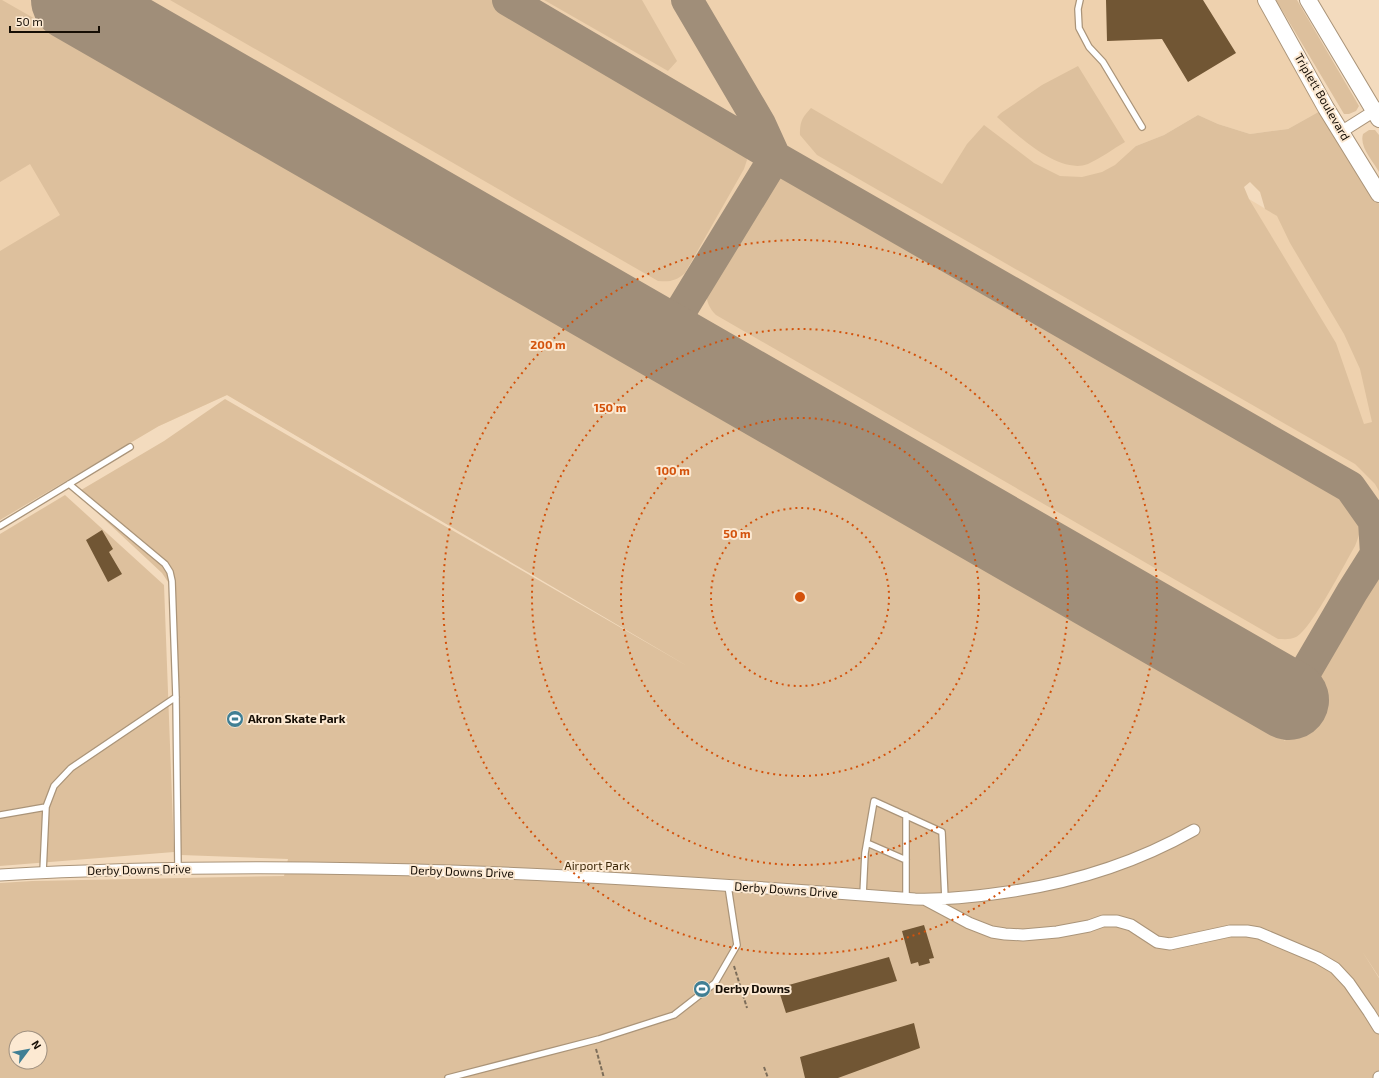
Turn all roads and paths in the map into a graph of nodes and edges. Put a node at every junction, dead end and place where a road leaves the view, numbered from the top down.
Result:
1 (1080, 0) edge
2 (1266, 0) edge
3 (1308, 0) edge
4 (1377, 113) edge
5 (1142, 127) dead end
6 (1341, 132) junction
7 (1379, 194) edge
8 (130, 447) dead end
9 (69, 484) junction
10 (0, 526) edge
11 (176, 697) junction
12 (46, 807) junction
13 (0, 816) edge
14 (906, 816) junction
15 (1194, 830) dead end
16 (867, 843) junction
17 (906, 860) junction
18 (178, 868) junction
19 (44, 872) junction
20 (0, 874) edge
21 (728, 886) junction
22 (863, 895) junction
23 (906, 898) junction
24 (924, 899) junction
25 (946, 899) junction
26 (1379, 1028) edge
27 (594, 1040) junction
28 (764, 1067) dead end
29 (448, 1078) edge
30 (604, 1078) edge
31 (768, 1078) edge

1 - 5 lane
2 - 6 main road, Triplett Boulevard
3 - 4 main road
4 - 6 street
6 - 7 main road, Triplett Boulevard
8 - 9 lane
9 - 10 lane
9 - 11 lane
11 - 12 lane
11 - 18 lane
12 - 13 lane
12 - 19 lane
14 - 16 lane
14 - 17 lane
14 - 25 lane
15 - 25 street, Derby Downs Drive
16 - 17 lane
16 - 22 lane
17 - 23 lane
18 - 19 street, Derby Downs Drive
18 - 21 street, Derby Downs Drive
19 - 20 street, Derby Downs Drive
21 - 22 street, Derby Downs Drive
21 - 27 lane
22 - 23 street, Derby Downs Drive
23 - 24 street, Derby Downs Drive
24 - 25 street, Derby Downs Drive
24 - 26 street, Derby Downs Drive
27 - 29 lane
27 - 30 path
28 - 31 path

